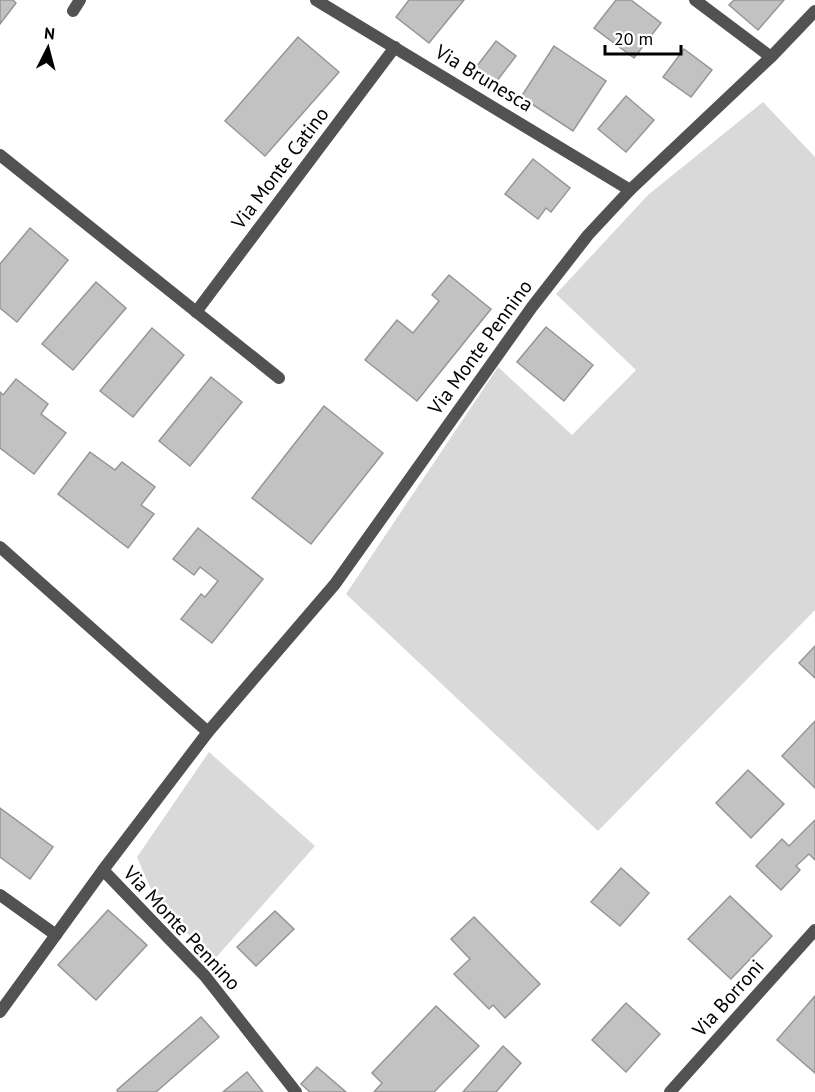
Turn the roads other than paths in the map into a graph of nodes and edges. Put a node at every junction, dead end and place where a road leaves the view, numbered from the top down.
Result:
1 (80, 0) edge
2 (316, 0) edge
3 (695, 0) edge
4 (73, 11) dead end
5 (815, 11) edge
6 (395, 47) junction
7 (771, 57) junction
8 (0, 155) edge
9 (630, 190) junction
10 (196, 312) junction
11 (279, 378) dead end
12 (0, 547) edge
13 (208, 732) junction
14 (102, 870) junction
15 (0, 895) edge
16 (815, 930) edge
17 (56, 935) junction
18 (0, 1012) edge
19 (296, 1092) edge
20 (670, 1092) edge

1 - 4 street
2 - 6 street, Via Brunesca
3 - 7 street
5 - 7 street, Via Monte Pennino
6 - 9 street, Via Brunesca
6 - 10 street, Via Monte Catino
7 - 9 street, Via Monte Pennino
8 - 10 street
9 - 13 street, Via Monte Pennino
10 - 11 street
12 - 13 street
13 - 14 street, Via Monte Pennino
14 - 17 street
14 - 19 street, Via Monte Pennino
15 - 17 street
16 - 20 street, Via Borroni
17 - 18 street

